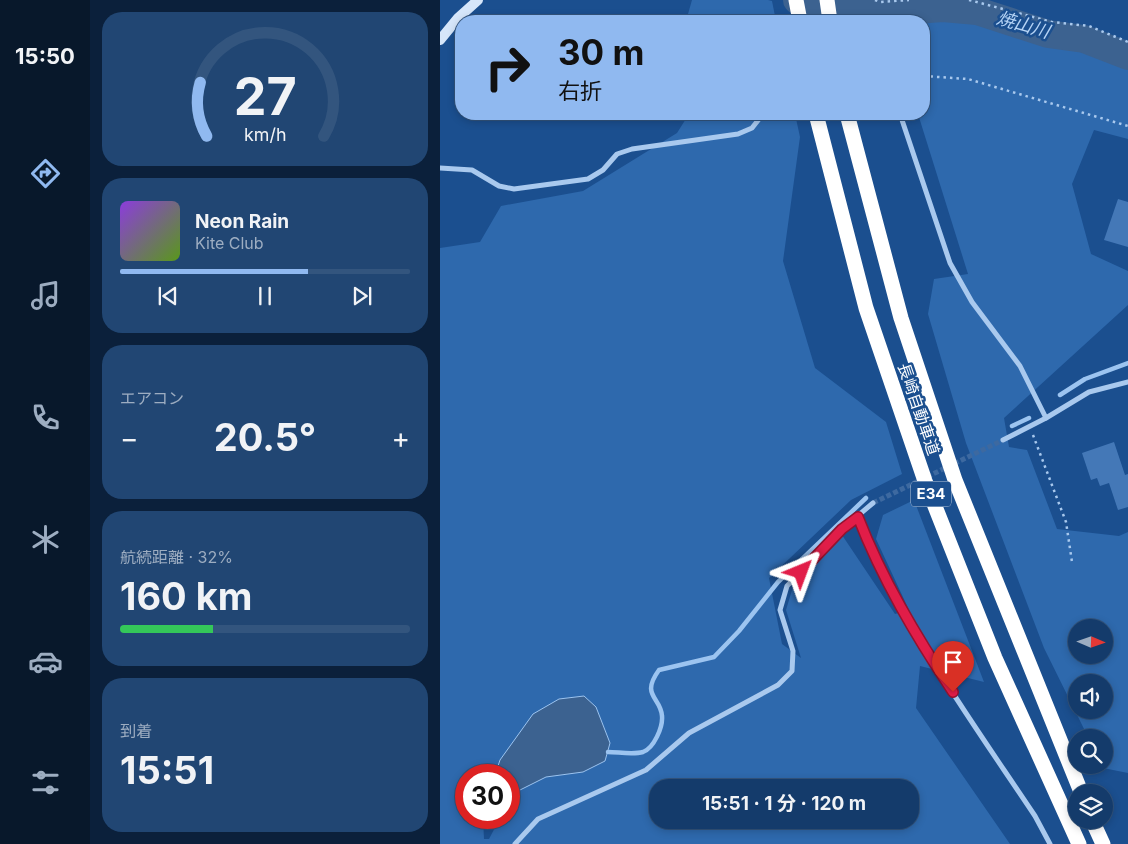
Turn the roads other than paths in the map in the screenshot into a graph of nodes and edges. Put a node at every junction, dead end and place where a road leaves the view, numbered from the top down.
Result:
1 (478, 0) edge
2 (796, 0) edge
3 (826, 0) edge
4 (461, 15) edge
5 (799, 15) edge
6 (829, 15) edge
7 (455, 22) edge
8 (440, 40) edge
9 (758, 120) edge
10 (817, 120) edge
11 (902, 120) edge
12 (849, 121) edge
13 (440, 168) edge
14 (1128, 382) edge
15 (1046, 418) junction
16 (1003, 440) tunnel mouth
17 (873, 503) tunnel mouth
18 (858, 517) junction
19 (1078, 784) edge
20 (1096, 829) edge
21 (515, 844) edge
22 (1050, 844) edge
23 (1079, 844) edge
24 (1103, 844) edge

1 - 4 main road
2 - 5 highway
3 - 6 highway
7 - 8 main road
9 - 13 street
10 - 23 highway, 長崎自動車道 / E34
11 - 15 street
12 - 19 highway, 長崎自動車道 / E34
14 - 15 street
15 - 16 street
17 - 18 street
18 - 21 street
18 - 22 street
20 - 24 highway

